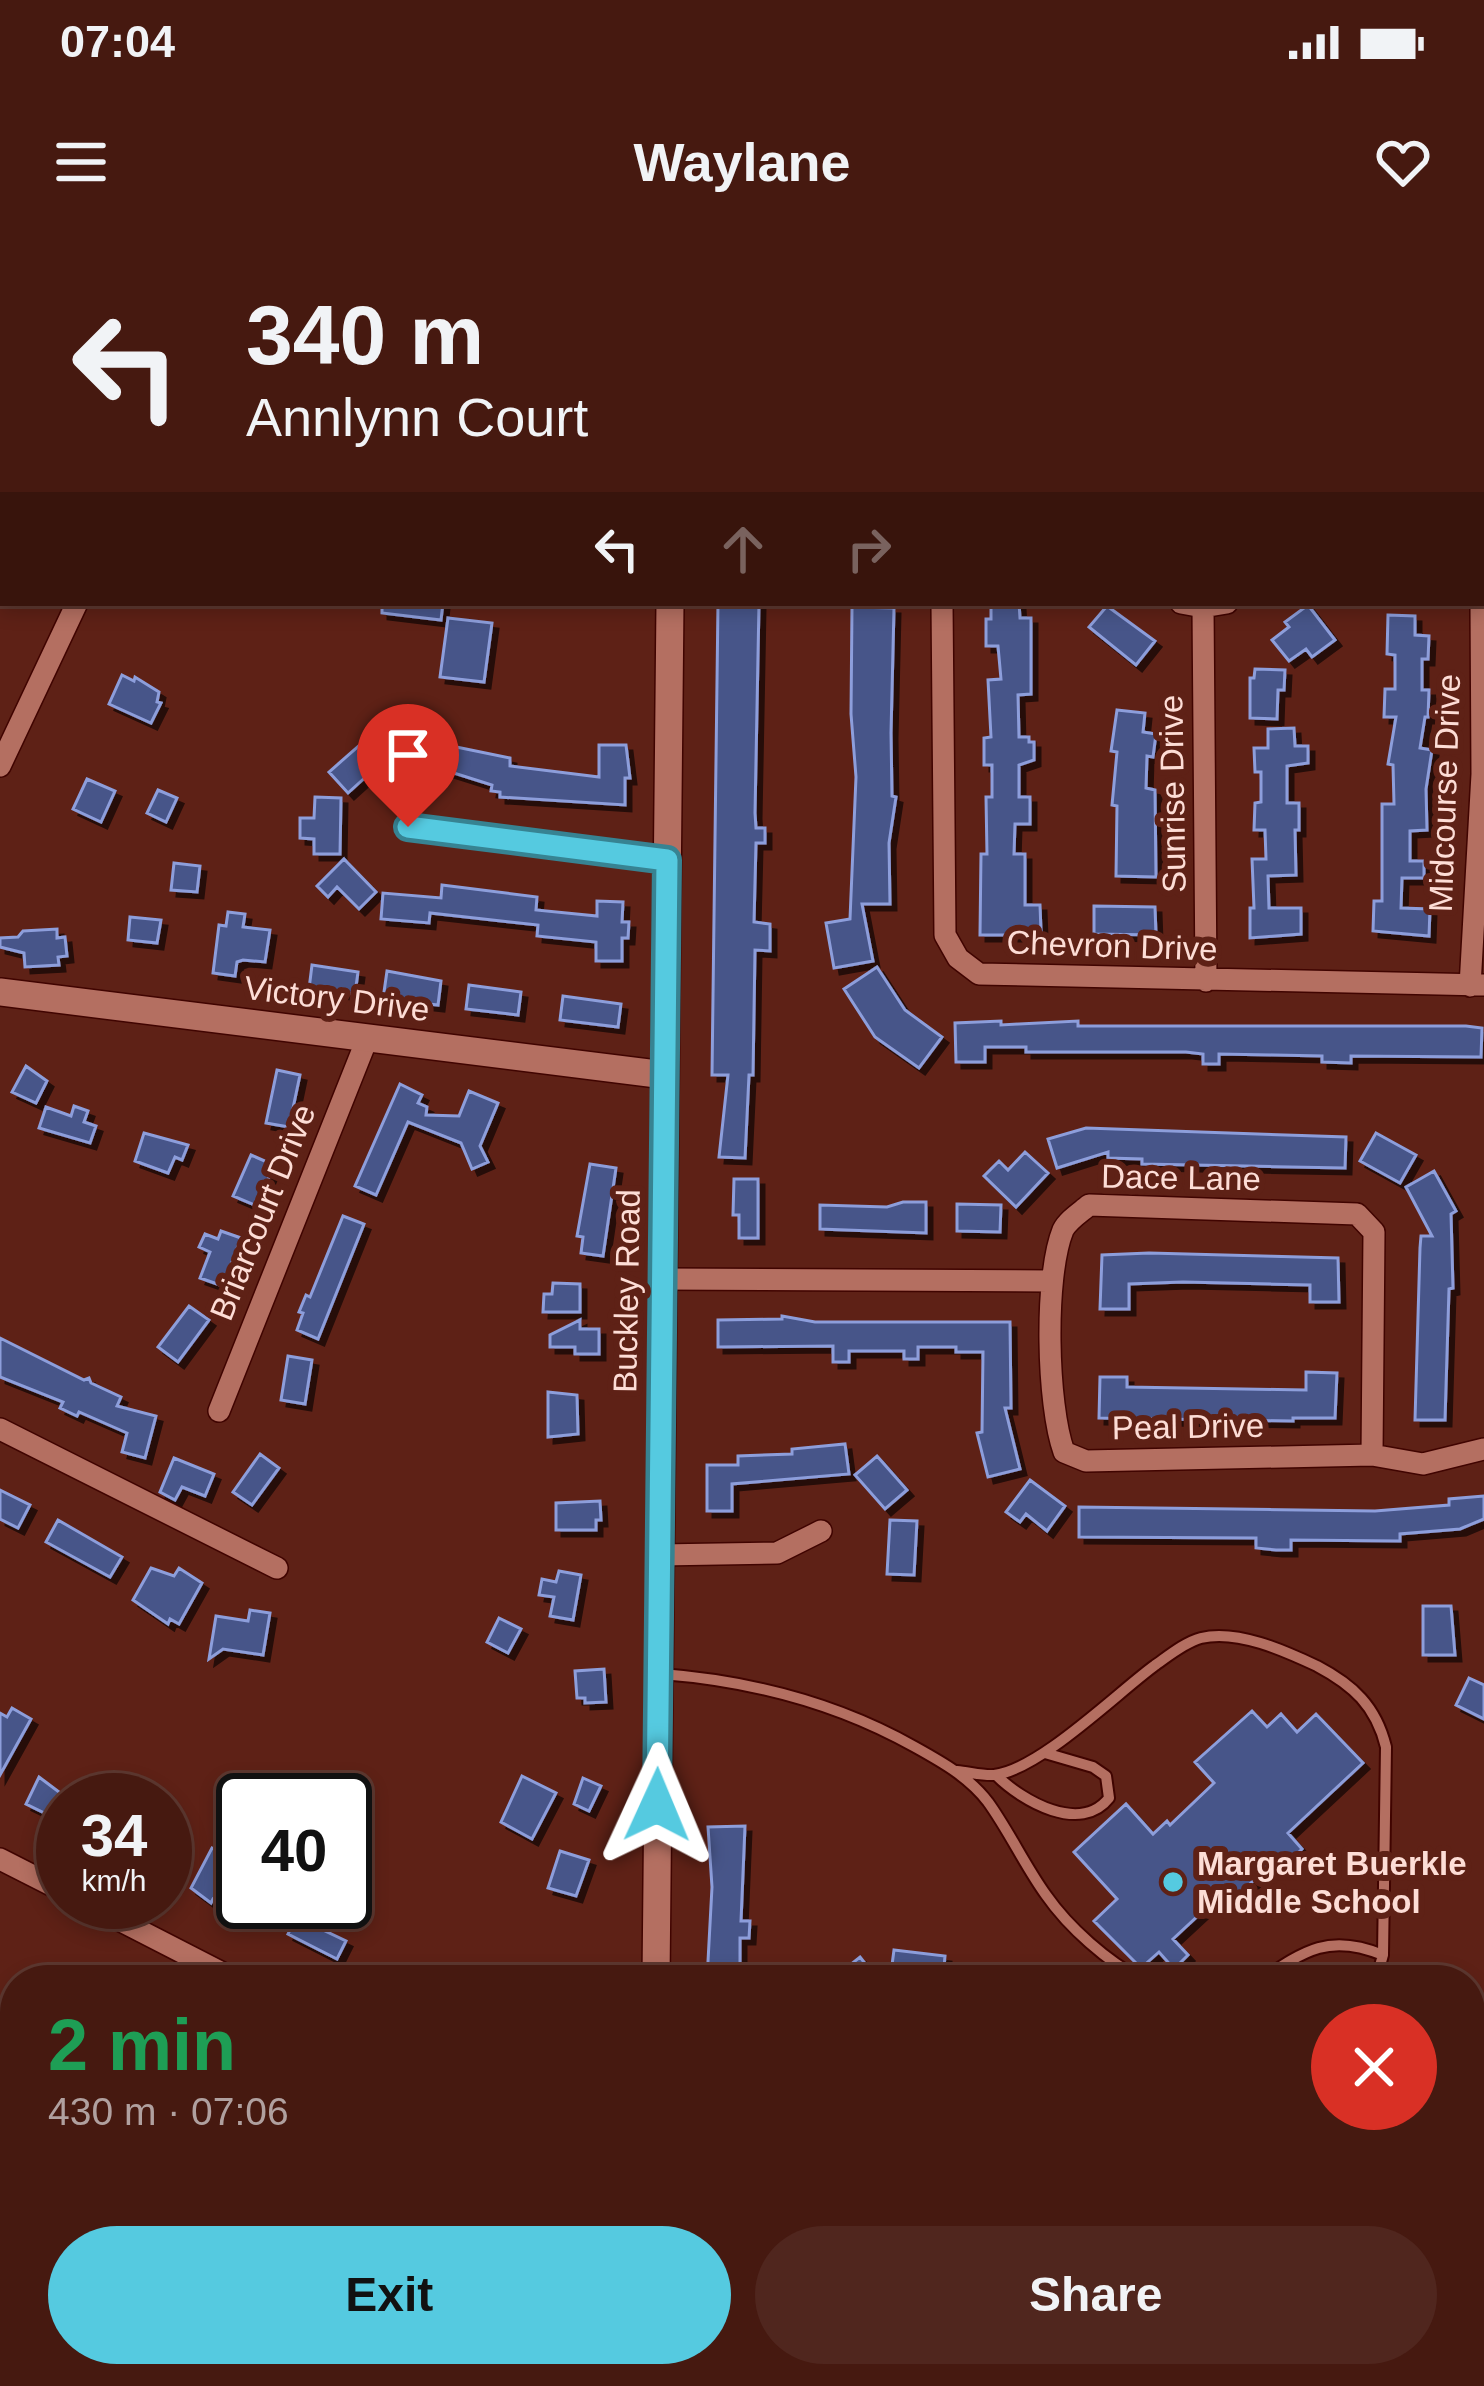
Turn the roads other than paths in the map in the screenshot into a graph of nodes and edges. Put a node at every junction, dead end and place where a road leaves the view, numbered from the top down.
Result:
1 (76, 606) edge
2 (670, 606) edge
3 (942, 606) edge
4 (1192, 606) edge
5 (1481, 606) edge
6 (0, 766) edge
7 (1483, 773) edge
8 (408, 827) dead end
9 (667, 860) junction
10 (1206, 981) junction
11 (1477, 985) edge
12 (0, 992) edge
13 (367, 1039) junction
14 (664, 1075) junction
15 (662, 1279) junction
16 (1051, 1281) junction
17 (219, 1411) dead end
18 (0, 1429) edge
19 (1484, 1449) edge
20 (1372, 1455) junction
21 (821, 1531) dead end
22 (660, 1555) junction
23 (277, 1568) dead end
24 (659, 1674) junction
25 (1042, 1752) junction
26 (957, 1771) junction
27 (996, 1775) junction
28 (0, 1859) edge
29 (36, 1878) edge
30 (137, 1929) edge
31 (1383, 1955) junction
32 (207, 1965) edge
33 (656, 1965) edge
34 (1116, 1965) edge
35 (1288, 1965) edge
36 (1380, 1965) edge

1 - 6 street
2 - 9 street, Buckley Road
3 - 10 street, Chevron Drive
4 - 10 street, Sunrise Drive
5 - 7 street, Midcourse Drive
7 - 11 street, Midcourse Drive
8 - 9 street
9 - 14 street, Buckley Road
10 - 11 street, Chevron Drive
12 - 13 street, Victory Drive
13 - 14 street, Victory Drive
13 - 17 street, Briarcourt Drive
14 - 15 street, Buckley Road
15 - 16 street
15 - 22 street, Buckley Road
16 - 20 street, Peal Drive
16 - 20 street, Dace Lane
18 - 23 street
19 - 20 street, Peal Drive
21 - 22 street
22 - 24 street, Buckley Road
24 - 26 lane
24 - 33 street, Buckley Road
25 - 27 lane
25 - 27 lane
25 - 31 lane
26 - 27 lane
26 - 34 lane
28 - 29 street
30 - 32 street
31 - 35 lane
31 - 36 lane

